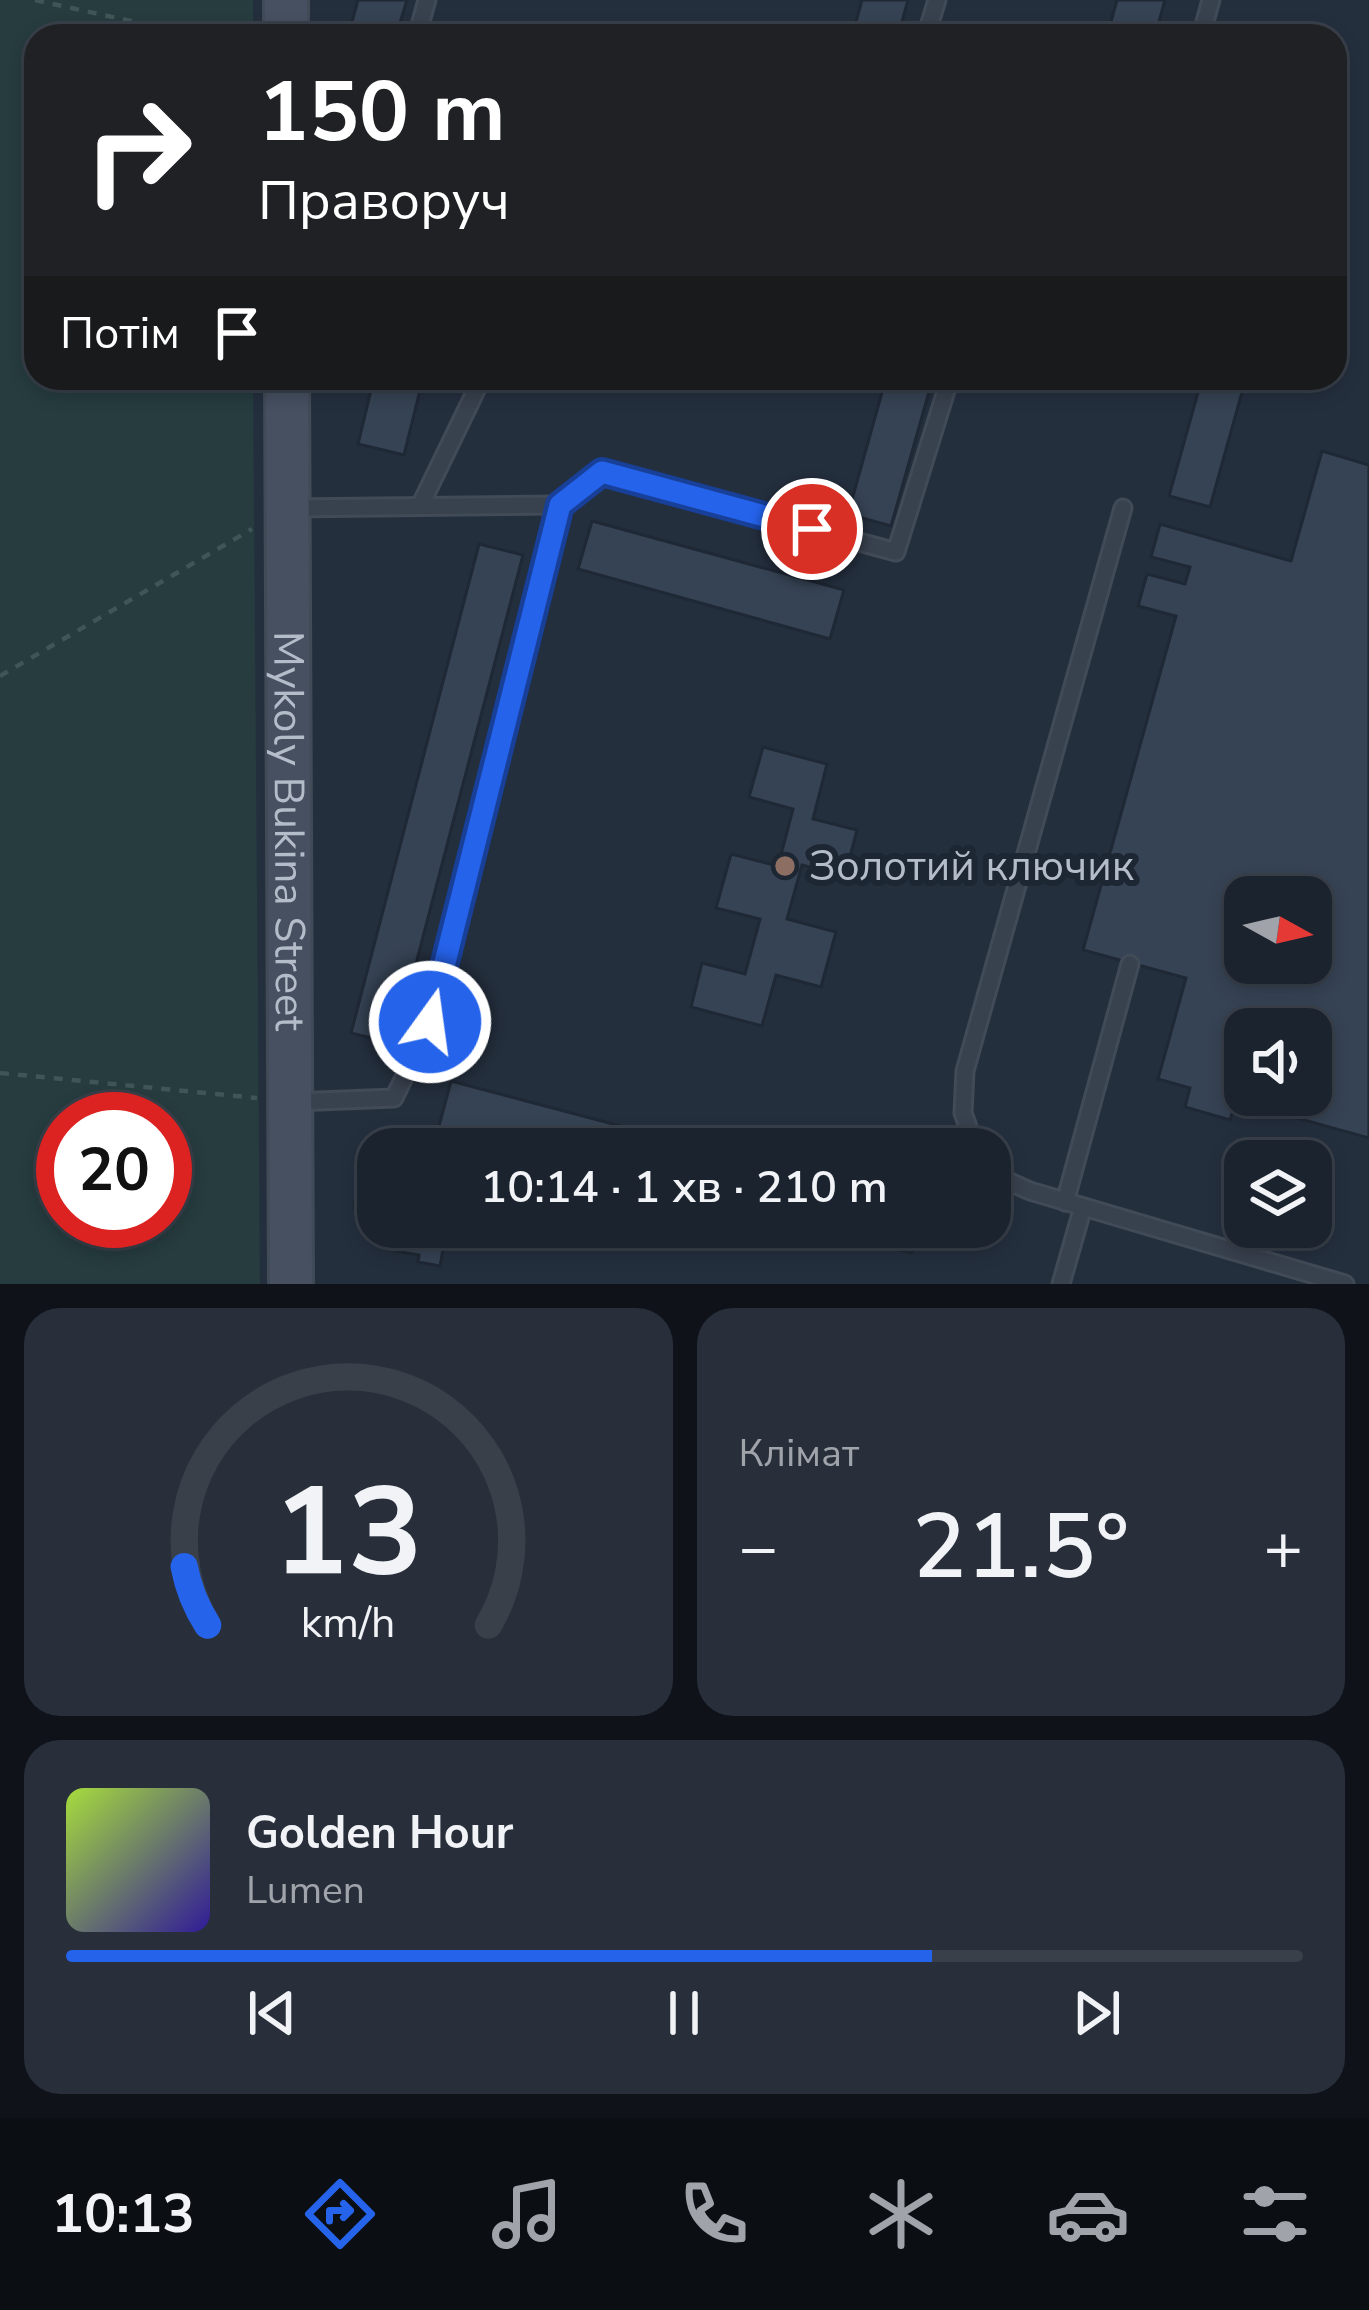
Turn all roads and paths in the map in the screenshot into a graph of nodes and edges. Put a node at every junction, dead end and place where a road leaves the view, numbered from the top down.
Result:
1 (35, 0) edge
2 (144, 24) edge
3 (287, 390) edge
4 (476, 390) edge
5 (946, 390) edge
6 (421, 504) junction
7 (560, 505) junction
8 (288, 508) junction
9 (1123, 508) dead end
10 (0, 676) edge
11 (1130, 964) dead end
12 (0, 1073) edge
13 (290, 1102) junction
14 (968, 1128) edge
15 (1011, 1182) edge
16 (1065, 1202) junction
17 (1083, 1207) junction
18 (1287, 1277) edge
19 (291, 1284) edge
20 (1061, 1284) edge
21 (1345, 1284) edge

1 - 2 path
3 - 8 street, Mykoly Bukina Street
4 - 6 lane
5 - 7 lane
6 - 7 lane
6 - 8 lane
7 - 13 lane
8 - 10 path
8 - 13 street, Mykoly Bukina Street
9 - 14 lane
11 - 16 lane
12 - 13 path
13 - 19 street, Mykoly Bukina Street
15 - 16 lane
16 - 17 lane
17 - 18 lane
17 - 20 lane
18 - 21 lane

